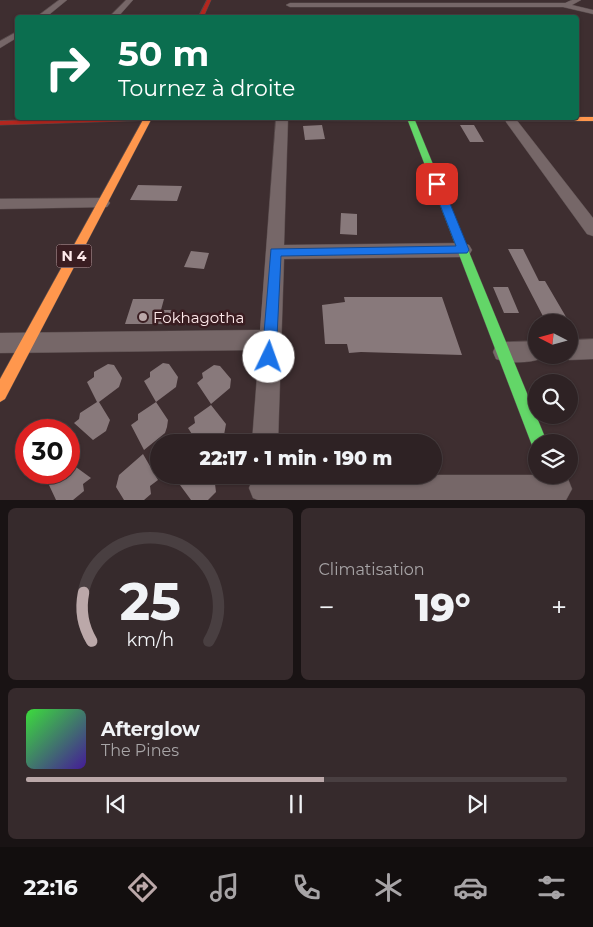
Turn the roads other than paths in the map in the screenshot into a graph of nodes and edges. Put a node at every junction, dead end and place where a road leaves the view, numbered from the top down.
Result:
1 (64, 0) edge
2 (130, 0) edge
3 (209, 0) edge
4 (543, 0) edge
5 (578, 0) edge
6 (420, 2) edge
7 (443, 2) edge
8 (484, 2) edge
9 (290, 5) edge
10 (364, 5) edge
11 (566, 5) junction
12 (593, 12) edge
13 (43, 15) edge
14 (115, 15) edge
15 (202, 15) edge
16 (15, 35) edge
17 (0, 46) edge
18 (15, 47) edge
19 (579, 119) edge
20 (593, 119) edge
21 (24, 120) edge
22 (147, 120) edge
23 (282, 120) edge
24 (412, 120) edge
25 (511, 120) edge
26 (0, 123) edge
27 (102, 203) junction
28 (0, 204) edge
29 (593, 230) edge
30 (463, 250) junction
31 (275, 252) junction
32 (270, 340) junction
33 (0, 343) edge
34 (28, 343) junction
35 (593, 349) edge
36 (578, 350) edge
37 (528, 351) edge
38 (504, 352) junction
39 (0, 394) edge
40 (265, 434) edge
41 (537, 434) edge
42 (263, 487) edge
43 (557, 488) edge

1 - 13 street
2 - 14 street
3 - 15 main road
4 - 11 street
5 - 11 street
6 - 7 street
6 - 10 street
7 - 8 street
8 - 11 street
9 - 10 street
11 - 12 street
16 - 17 street
17 - 18 street
19 - 20 main road
21 - 26 main road
22 - 27 main road, N 4
23 - 31 street
24 - 30 main road
25 - 29 street
27 - 28 street
27 - 34 main road, N 4
30 - 31 street
30 - 38 main road
31 - 32 street
32 - 34 street
32 - 40 street
33 - 34 street
34 - 39 main road, N 4
35 - 36 street
37 - 38 street
38 - 41 main road
42 - 43 street

